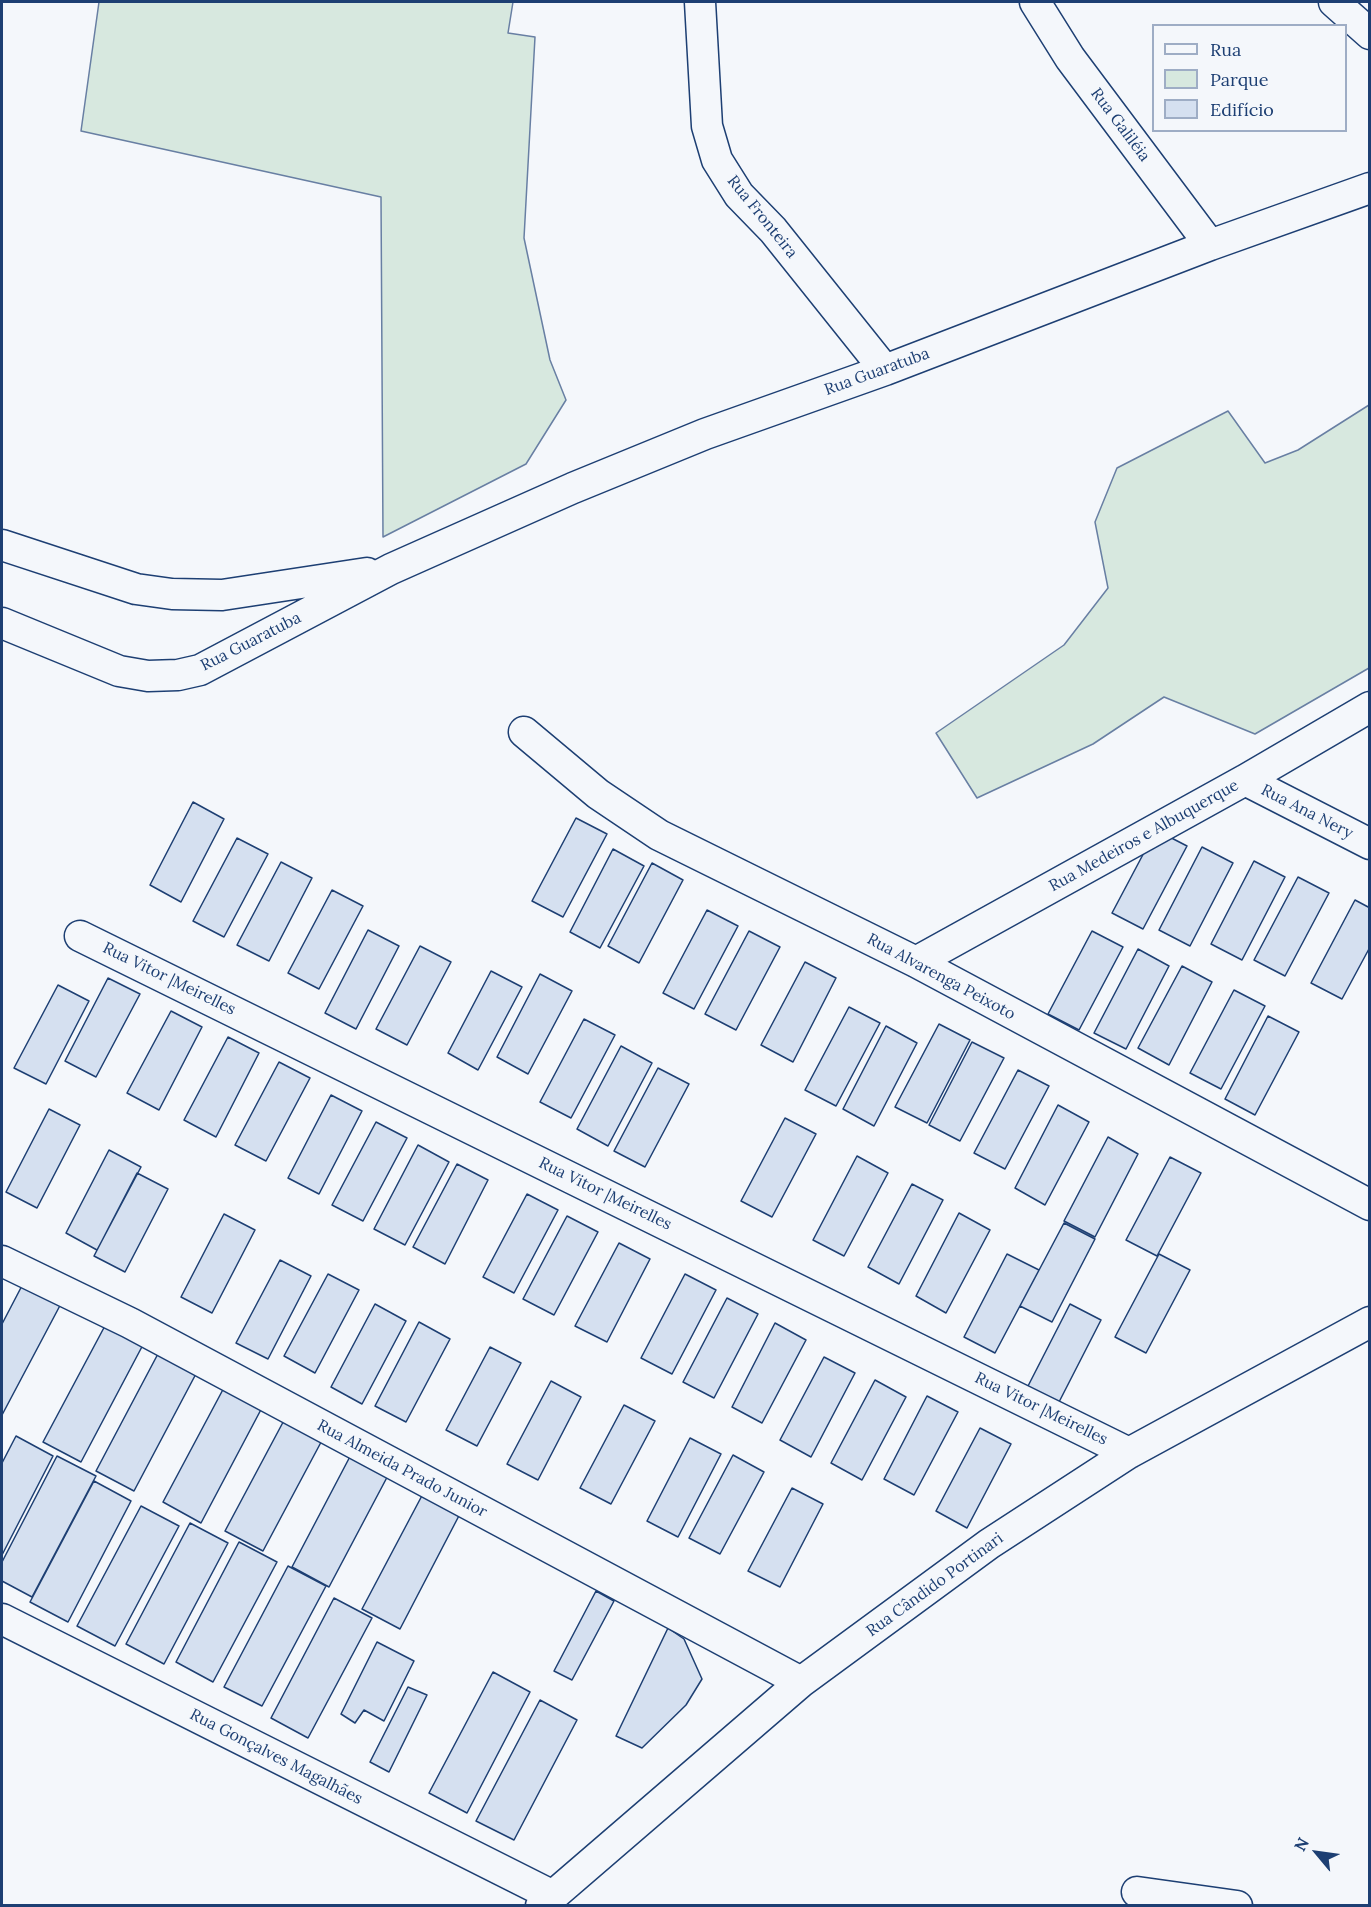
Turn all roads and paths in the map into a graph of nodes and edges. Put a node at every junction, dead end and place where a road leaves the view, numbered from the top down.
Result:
1 (700, 2) edge
2 (1035, 2) edge
3 (1334, 2) edge
4 (1370, 34) edge
5 (1370, 188) edge
6 (1210, 245) junction
7 (885, 370) junction
8 (2, 545) edge
9 (391, 569) junction
10 (2, 623) edge
11 (1370, 707) edge
12 (524, 732) dead end
13 (1245, 780) junction
14 (1370, 844) edge
15 (80, 936) dead end
16 (916, 962) junction
17 (1370, 1205) edge
18 (2, 1261) edge
19 (1370, 1322) edge
20 (1129, 1453) junction
21 (2, 1619) edge
22 (801, 1682) junction
23 (1137, 1892) dead end
24 (546, 1900) edge
25 (1237, 1905) edge

1 - 7 street, Rua Fronteira
2 - 6 street, Rua Galiléia
3 - 4 street
5 - 6 street, Rua Guaratuba
6 - 7 street, Rua Guaratuba
7 - 9 street, Rua Guaratuba
8 - 9 street, Rua Guaratuba
9 - 10 street, Rua Guaratuba
11 - 13 street, Rua Medeiros e Albuquerque
12 - 16 street, Rua Alvarenga Peixoto
13 - 14 street, Rua Ana Nery
13 - 16 street, Rua Medeiros e Albuquerque
15 - 20 street, Rua Vitor |Meirelles
16 - 17 street, Rua Alvarenga Peixoto
18 - 22 street, Rua Almeida Prado Junior
19 - 20 street, Rua Cândido Portinari
20 - 22 street, Rua Cândido Portinari
21 - 24 street, Rua Gonçalves Magalhães
22 - 24 street, Rua Cândido Portinari
23 - 25 street

